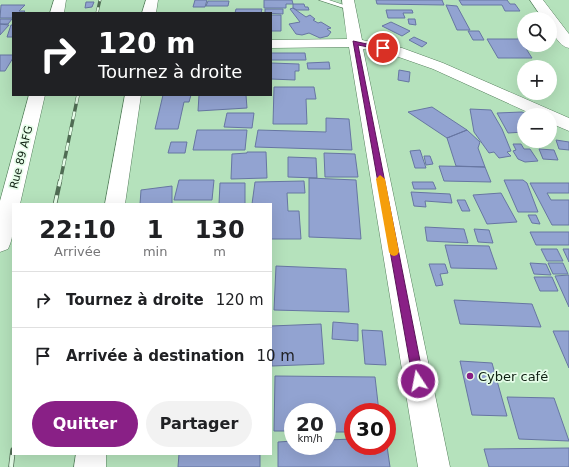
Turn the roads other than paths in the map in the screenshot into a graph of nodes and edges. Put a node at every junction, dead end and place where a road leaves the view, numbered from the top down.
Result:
1 (60, 0) edge
2 (152, 0) edge
3 (322, 0) edge
4 (536, 0) edge
5 (349, 4) edge
6 (57, 12) edge
7 (149, 12) edge
8 (355, 43) junction
9 (272, 44) edge
10 (569, 44) edge
11 (37, 96) edge
12 (133, 96) edge
13 (533, 108) edge
14 (557, 119) edge
15 (569, 125) edge
16 (115, 203) edge
17 (0, 242) edge
18 (91, 455) edge
19 (90, 467) edge
20 (434, 467) edge

1 - 6 street
2 - 7 street
3 - 5 lane
4 - 10 street
5 - 8 street
8 - 9 street
8 - 13 street
8 - 20 street
11 - 17 street, Rue 89 AFG
12 - 16 street
14 - 15 street
18 - 19 street

